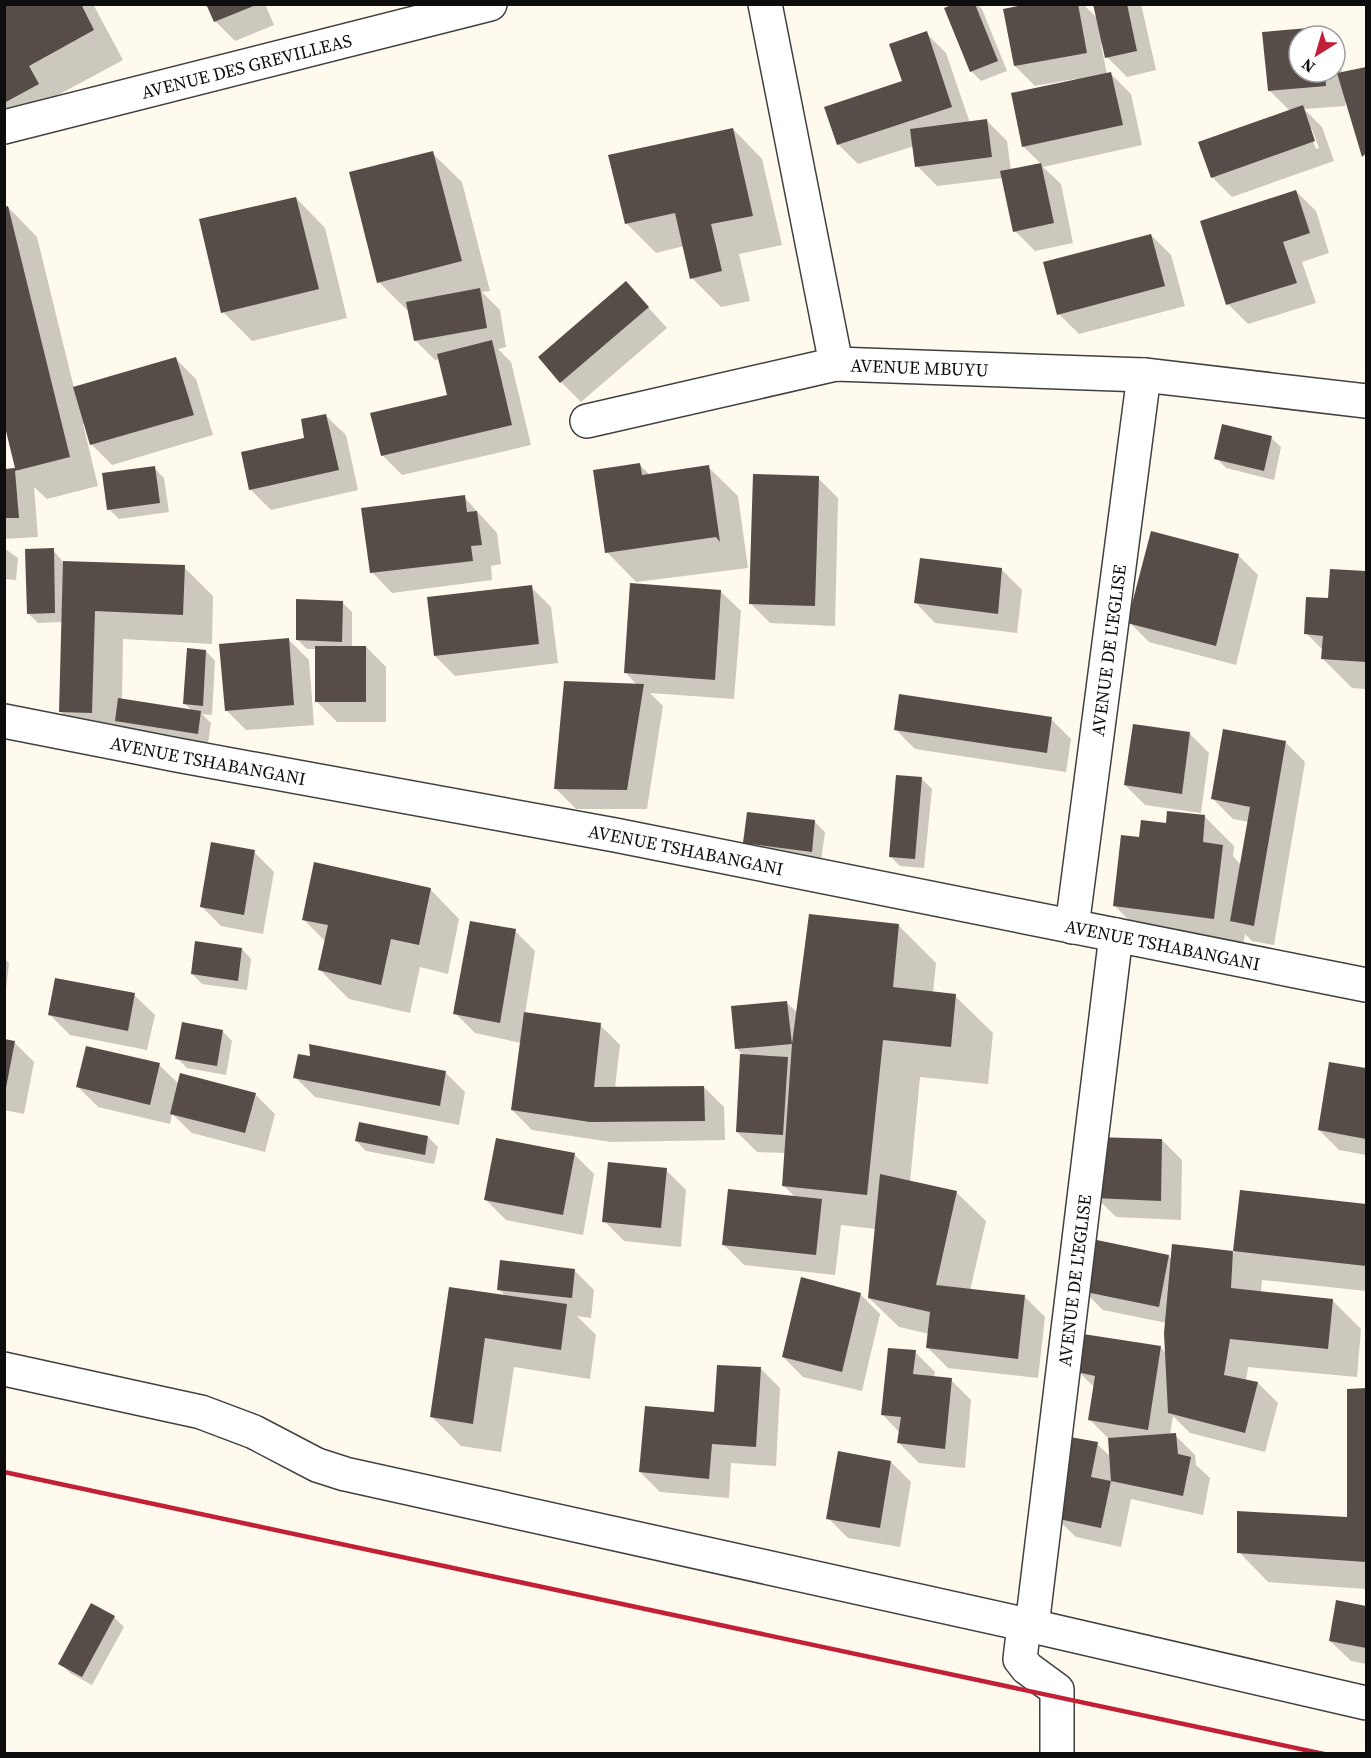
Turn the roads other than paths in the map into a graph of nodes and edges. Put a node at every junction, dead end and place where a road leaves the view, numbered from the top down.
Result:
1 (490, 4) edge
2 (765, 4) edge
3 (4, 127) edge
4 (836, 364) junction
5 (1144, 375) junction
6 (1366, 401) edge
7 (587, 422) dead end
8 (4, 721) edge
9 (1072, 927) junction
10 (1116, 934) junction
11 (1366, 985) edge
12 (4, 1369) edge
13 (1028, 1625) junction
14 (1366, 1704) edge
15 (1057, 1754) edge

1 - 3 street, AVENUE DES GREVILLEAS
2 - 4 street, AVENUE MBUYU
4 - 5 street, AVENUE MBUYU
4 - 7 street
5 - 6 street, AVENUE MBUYU
5 - 9 street, AVENUE DE L'EGLISE
8 - 9 street, AVENUE TSHABANGANI
9 - 10 street, AVENUE TSHABANGANI
10 - 11 street, AVENUE TSHABANGANI
10 - 13 street, AVENUE DE L'EGLISE
12 - 13 street
13 - 14 street
13 - 15 street, AVENUE DE L'EGLISE

